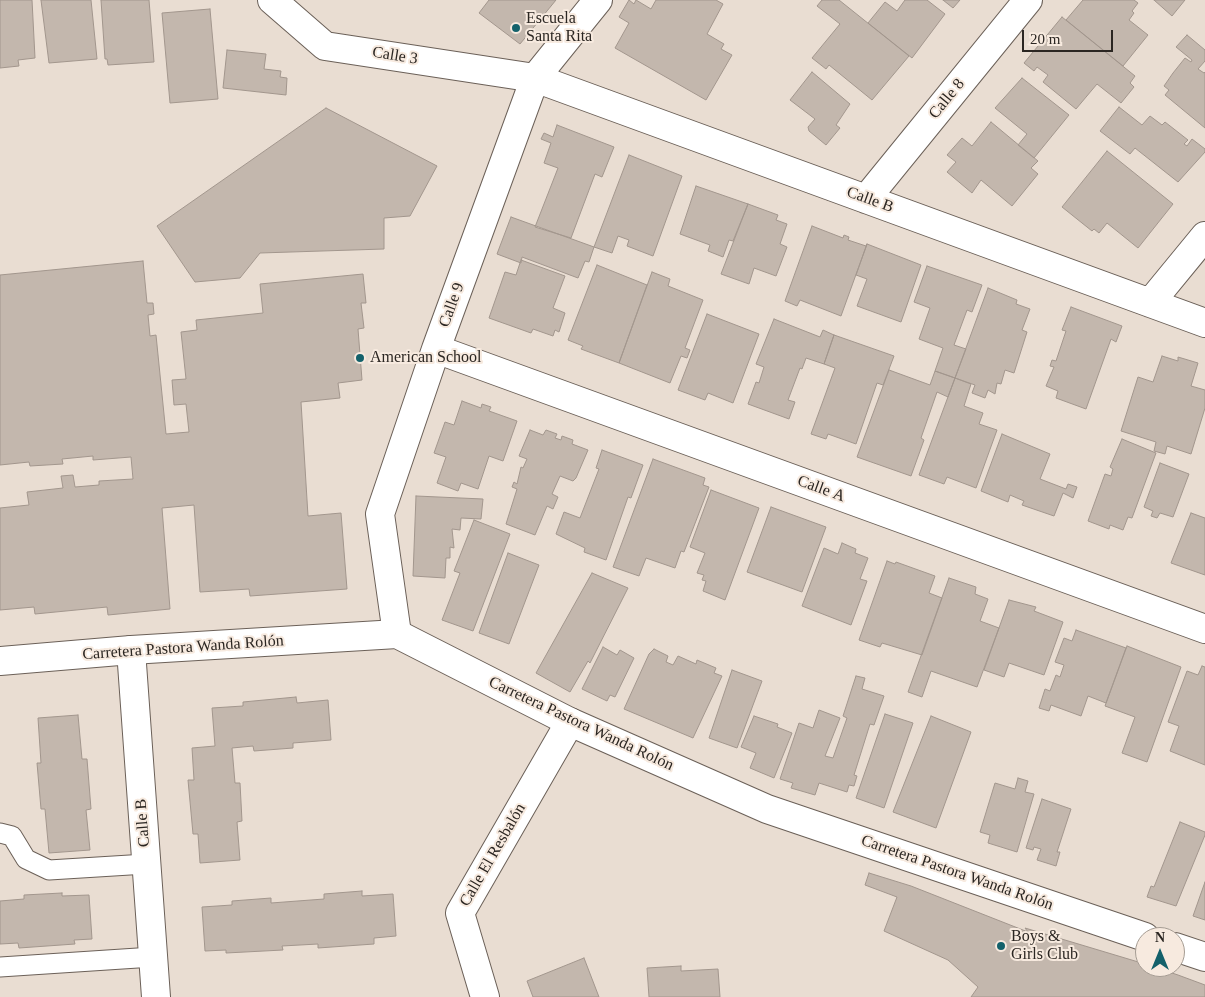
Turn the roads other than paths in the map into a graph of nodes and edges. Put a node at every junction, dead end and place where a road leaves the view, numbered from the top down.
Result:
1 (272, 0) edge
2 (598, 0) edge
3 (1028, 0) edge
4 (534, 78) junction
5 (866, 199) junction
6 (1205, 236) edge
7 (1150, 303) junction
8 (1205, 323) edge
9 (436, 349) junction
10 (1205, 629) edge
11 (397, 634) junction
12 (131, 650) junction
13 (0, 661) edge
14 (570, 722) junction
15 (0, 833) edge
16 (146, 864) junction
17 (1135, 934) edge
18 (1185, 951) edge
19 (153, 958) junction
20 (1205, 958) edge
21 (0, 967) edge
22 (156, 997) edge
23 (485, 997) edge

1 - 4 street, Calle 3
2 - 4 street, Calle 9
3 - 5 street, Calle 8
4 - 5 street, Calle B
4 - 9 street, Calle 9
5 - 7 street, Calle B
6 - 7 street
7 - 8 street, Calle B
9 - 10 street, Calle A
9 - 11 street, Calle 9
11 - 12 street, Carretera Pastora Wanda Rolón
11 - 14 street, Carretera Pastora Wanda Rolón
12 - 13 street, Carretera Pastora Wanda Rolón
12 - 16 street, Calle B
14 - 17 street, Carretera Pastora Wanda Rolón
14 - 23 street, Calle El Resbalón
15 - 16 lane
16 - 19 street, Calle B
18 - 20 street
19 - 21 lane
19 - 22 street, Calle B

